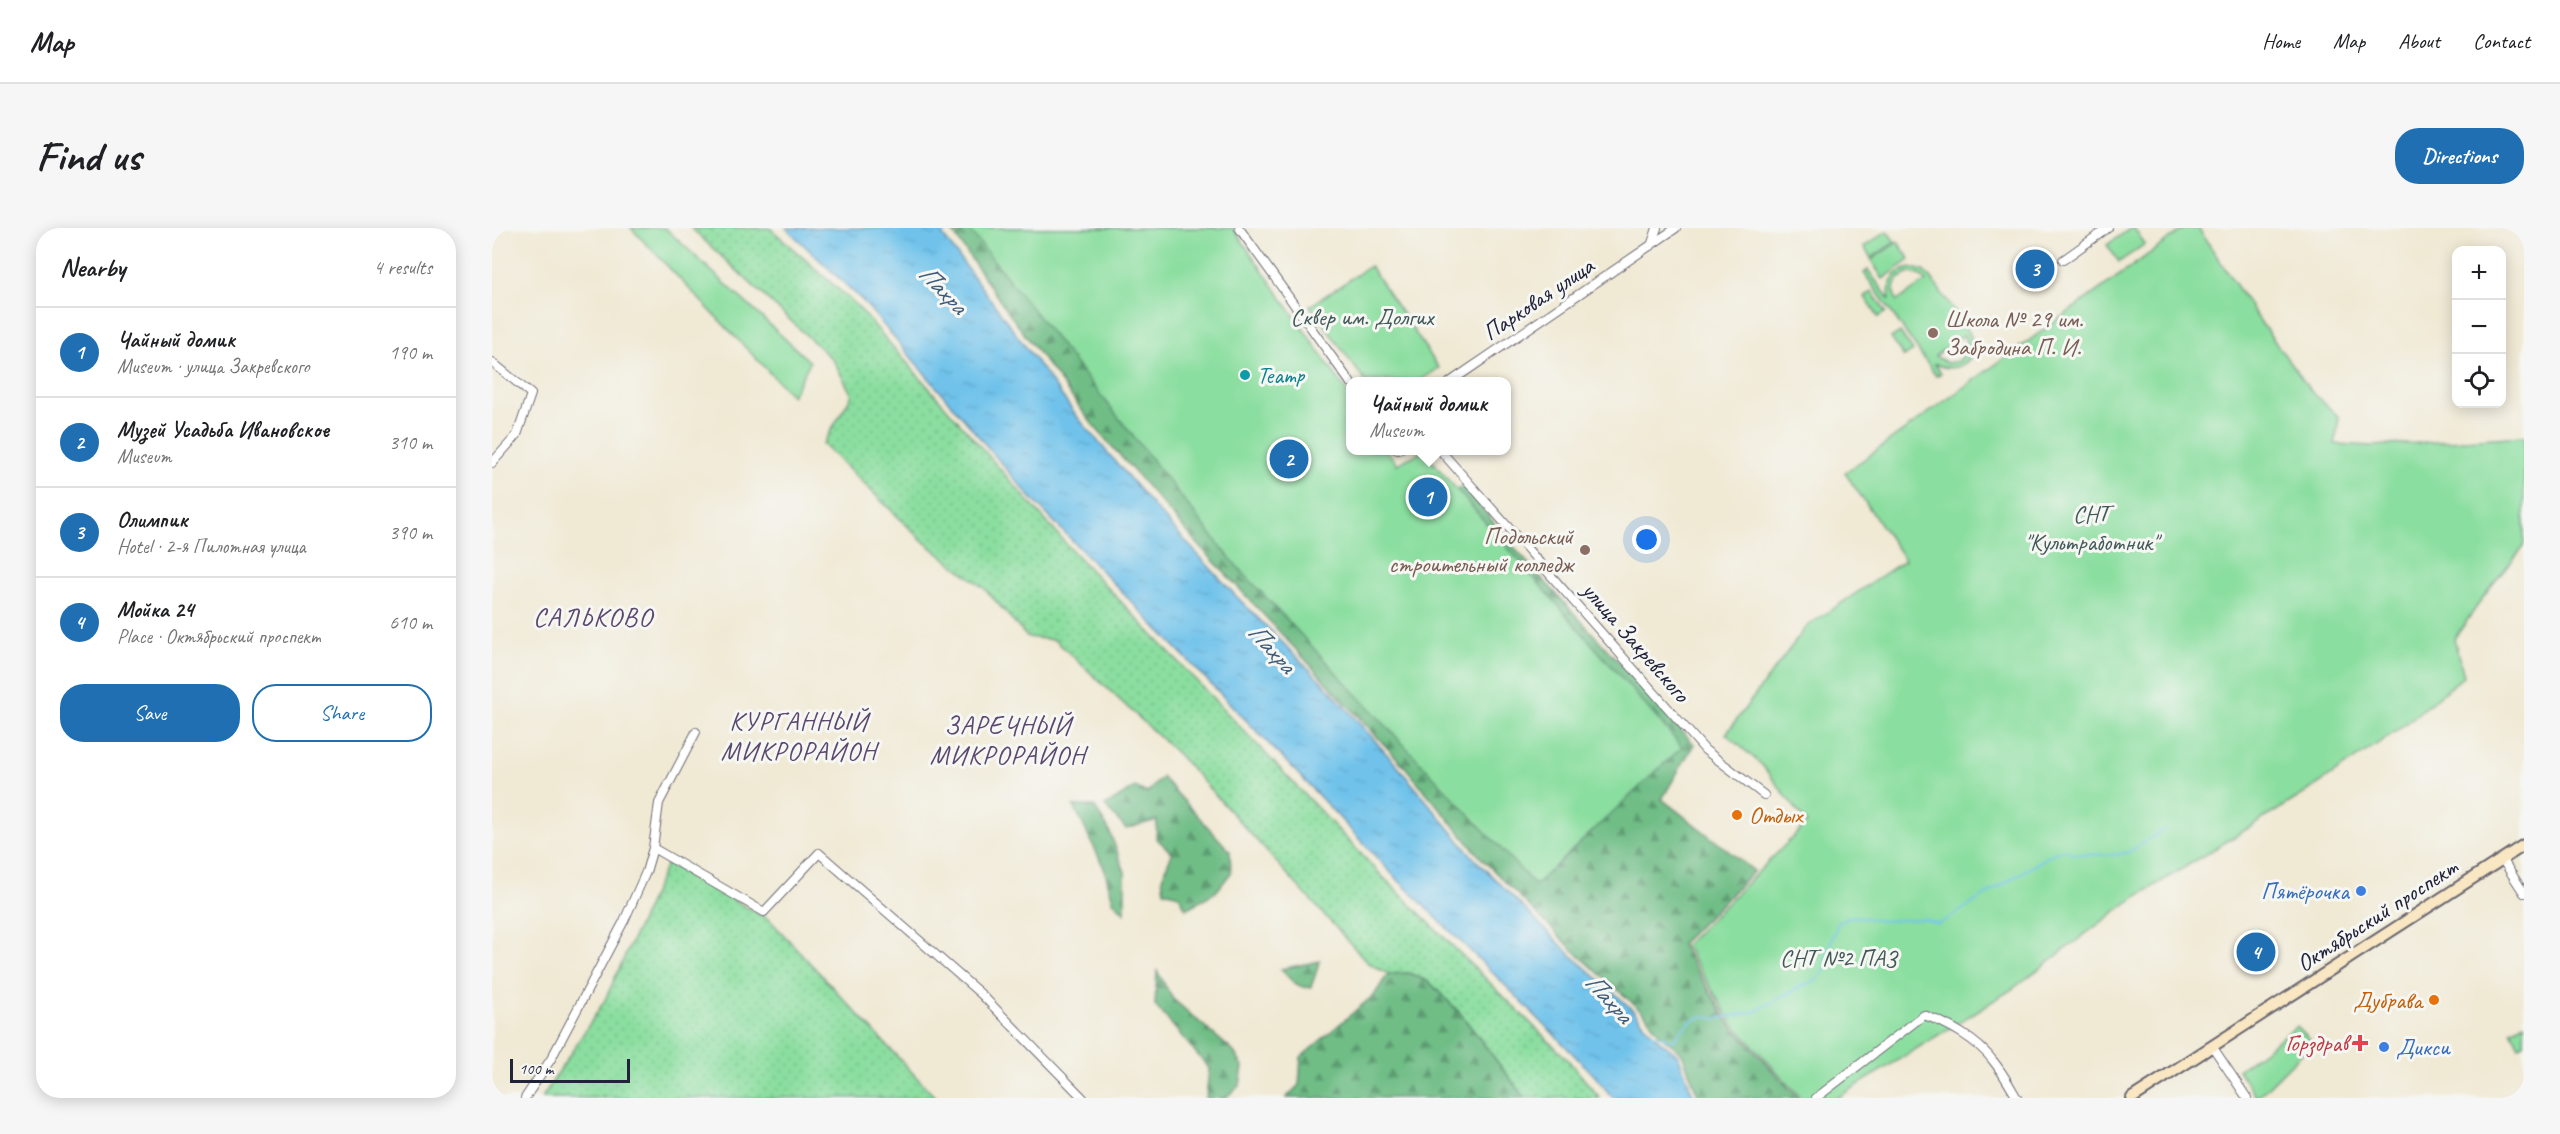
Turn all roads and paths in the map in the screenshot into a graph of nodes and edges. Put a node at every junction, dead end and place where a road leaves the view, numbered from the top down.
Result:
1 (1239, 228) edge
2 (1657, 228) edge
3 (1676, 228) edge
4 (2108, 228) edge
5 (1651, 246) junction
6 (2063, 260) dead end
7 (492, 362) edge
8 (1347, 377) edge
9 (1456, 377) edge
10 (1444, 455) edge
11 (492, 463) edge
12 (696, 732) dead end
13 (1764, 795) dead end
14 (2524, 845) edge
15 (653, 848) junction
16 (2502, 859) junction
17 (2524, 892) edge
18 (2212, 1046) junction
19 (525, 1098) edge
20 (1083, 1098) edge
21 (1816, 1098) edge
22 (2017, 1098) edge
23 (2132, 1098) edge
24 (2247, 1098) edge

1 - 8 street
2 - 5 street
3 - 5 street, Парковая улица
4 - 6 street
5 - 9 street, Парковая улица
7 - 11 street
10 - 13 street, улица Закревского
12 - 15 street
14 - 16 main road, Октябрьский проспект
15 - 19 street
15 - 20 street
16 - 17 street
16 - 18 main road, Октябрьский проспект
18 - 23 main road, Октябрьский проспект
18 - 24 street
21 - 22 street

